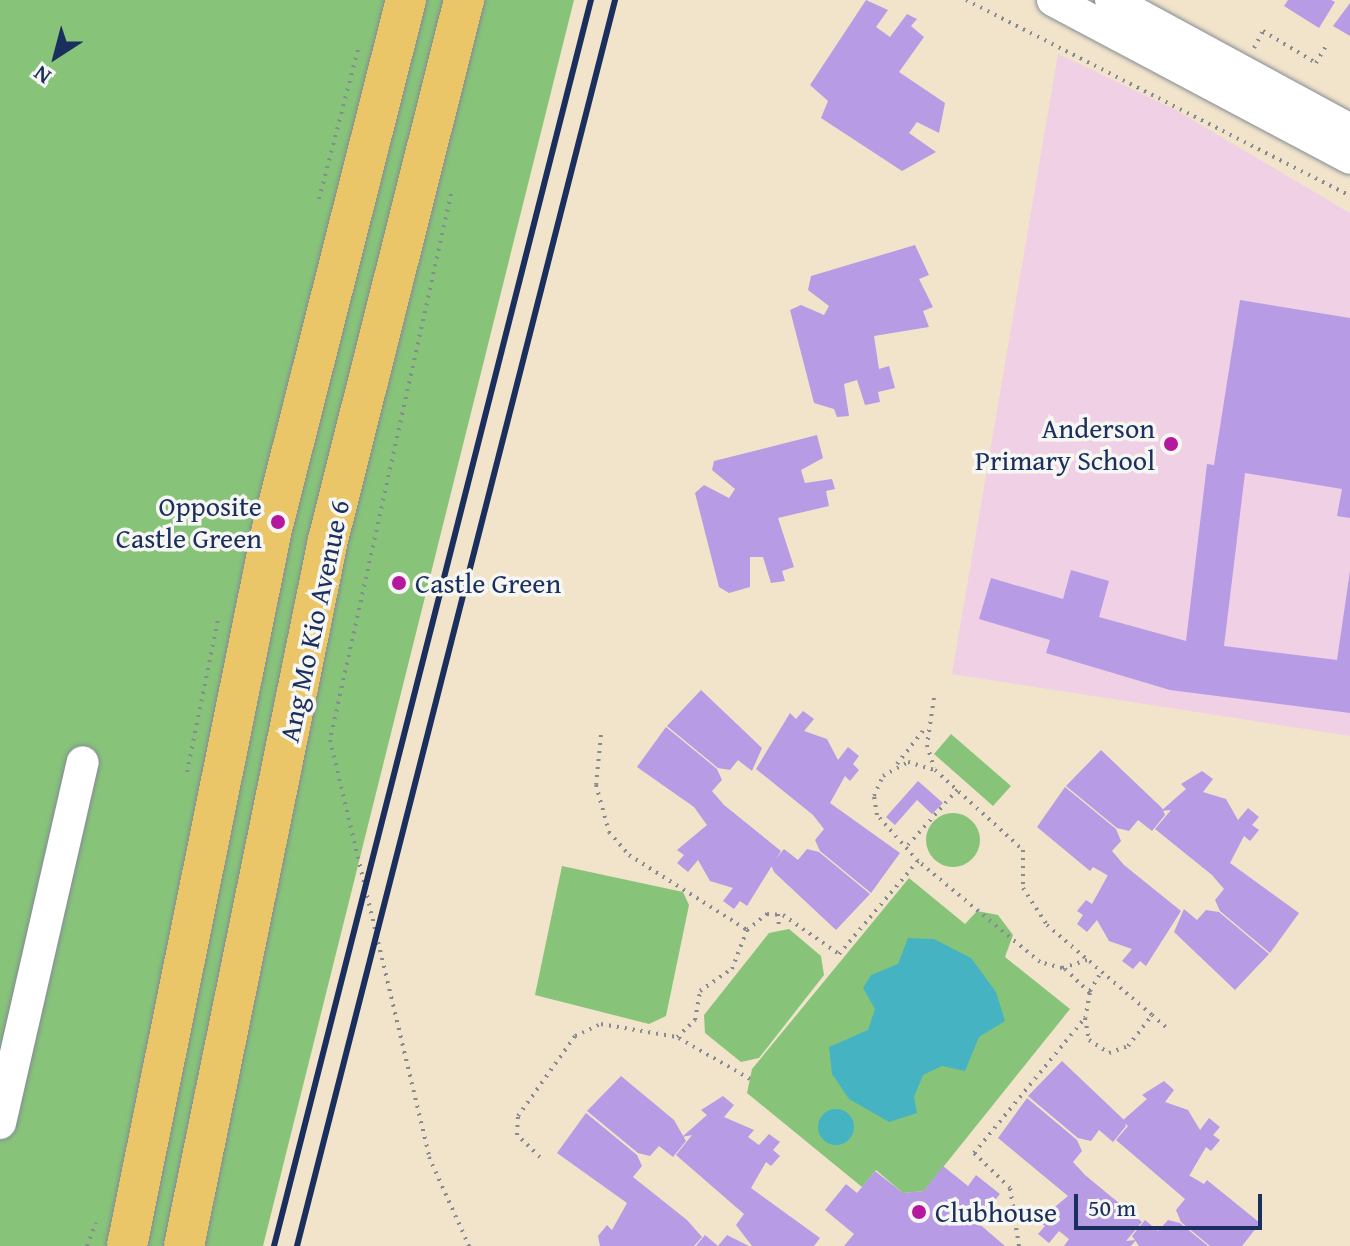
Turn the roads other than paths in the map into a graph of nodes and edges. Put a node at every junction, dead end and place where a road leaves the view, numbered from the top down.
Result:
1 (406, 0) edge
2 (464, 0) edge
3 (1053, 0) edge
4 (1111, 0) edge
5 (1350, 130) edge
6 (1350, 158) edge
7 (83, 762) dead end
8 (0, 1123) edge
9 (127, 1246) edge
10 (184, 1246) edge

1 - 9 main road, Ang Mo Kio Avenue 6
2 - 10 main road, Ang Mo Kio Avenue 6
3 - 6 street
4 - 5 street
7 - 8 street

